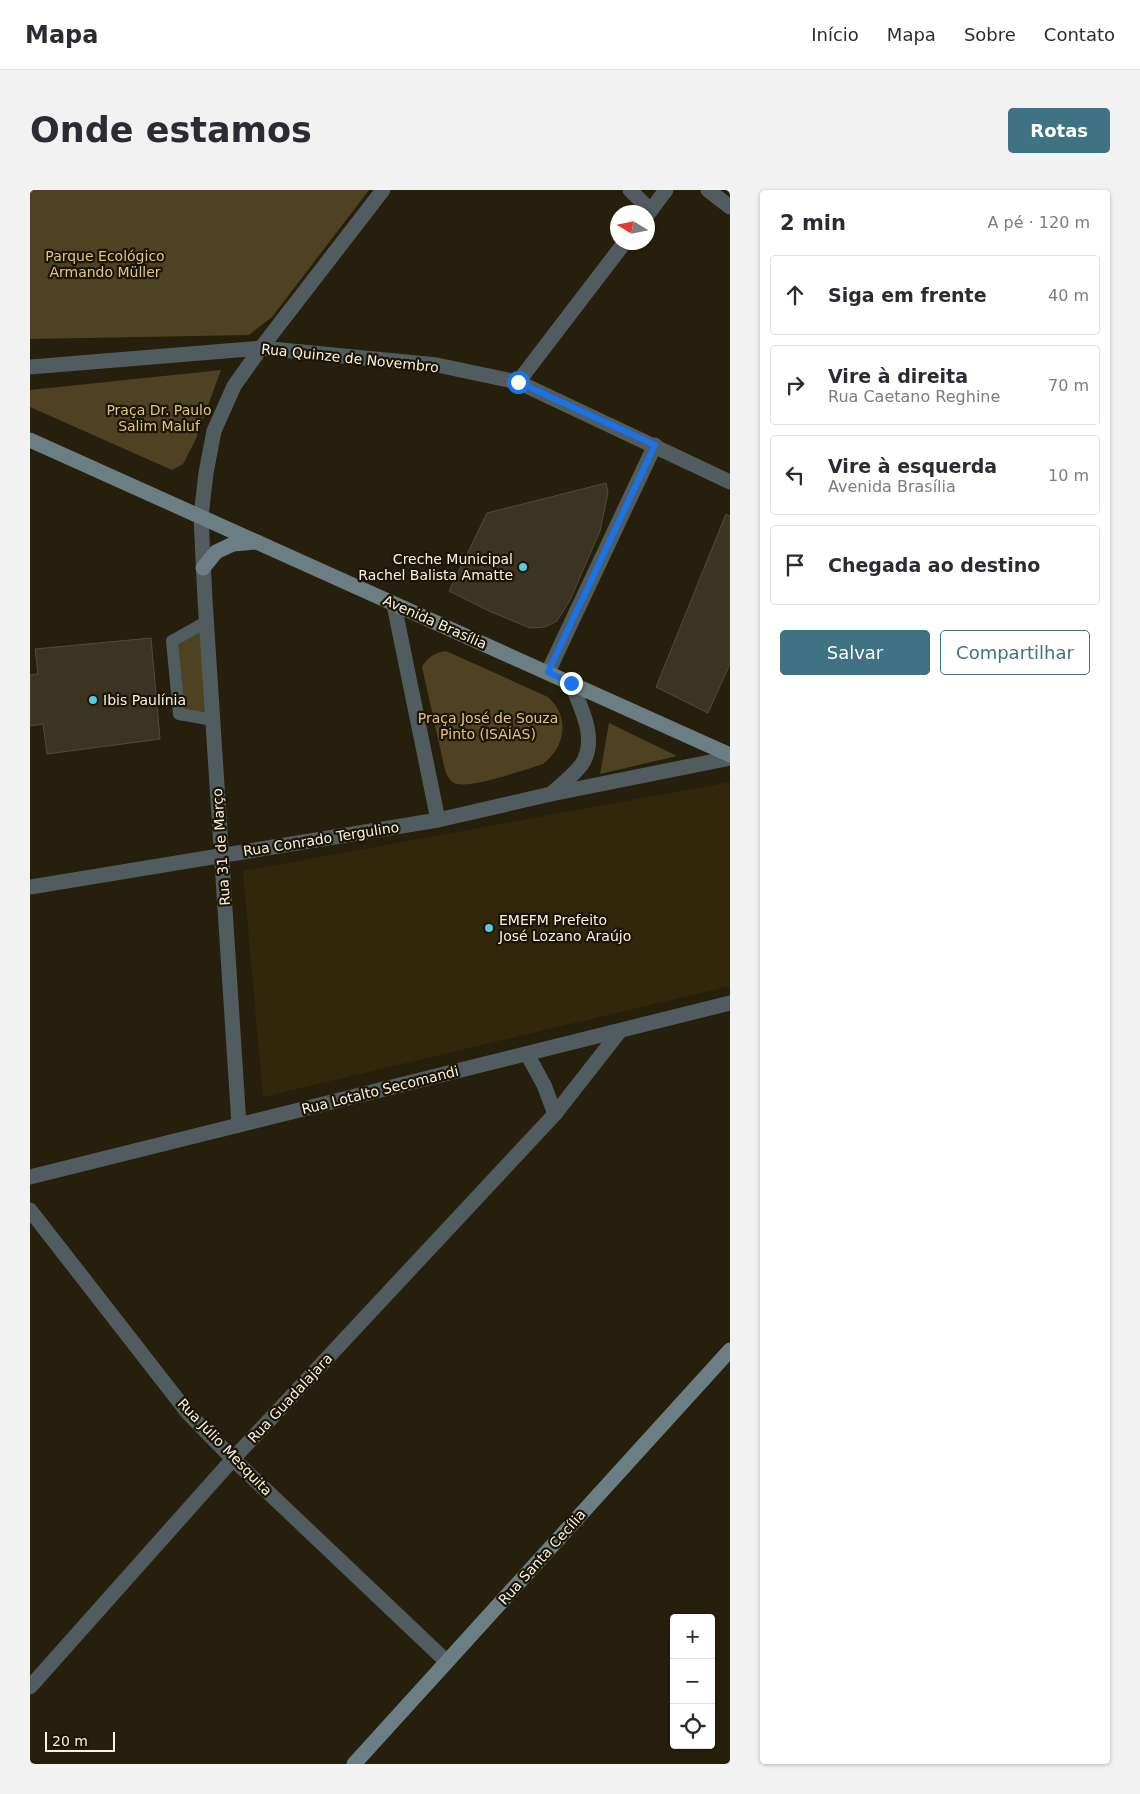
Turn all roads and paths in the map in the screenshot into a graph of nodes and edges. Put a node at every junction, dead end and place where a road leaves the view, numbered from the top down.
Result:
1 (383, 190) edge
2 (630, 190) edge
3 (666, 190) edge
4 (708, 190) edge
5 (643, 205) edge
6 (654, 205) edge
7 (730, 207) edge
8 (620, 250) edge
9 (261, 348) junction
10 (30, 367) edge
11 (518, 382) junction
12 (30, 440) edge
13 (655, 445) junction
14 (730, 482) edge
15 (202, 517) junction
16 (259, 542) junction
17 (203, 568) junction
18 (394, 605) junction
19 (206, 622) junction
20 (548, 672) junction
21 (571, 683) junction
22 (213, 720) junction
23 (730, 757) edge
24 (551, 794) junction
25 (438, 820) junction
26 (221, 856) junction
27 (30, 887) edge
28 (730, 1003) edge
29 (620, 1031) junction
30 (527, 1054) junction
31 (555, 1114) junction
32 (239, 1125) junction
33 (30, 1177) edge
34 (30, 1210) edge
35 (730, 1350) edge
36 (233, 1459) junction
37 (446, 1662) junction
38 (30, 1687) edge
39 (354, 1764) edge

1 - 9 street, Rua 31 de Março
2 - 5 street
3 - 6 street
4 - 7 street
8 - 11 street
9 - 10 street, Rua Quinze de Novembro
9 - 11 street, Rua Quinze de Novembro
9 - 15 street, Rua 31 de Março
11 - 13 street, Rua Quinze de Novembro
12 - 15 main road, Avenida Brasília
13 - 14 street, Rua Quinze de Novembro
13 - 20 street
15 - 16 main road, Avenida Brasília
15 - 17 street, Rua 31 de Março
16 - 17 main road
16 - 18 main road, Avenida Brasília
17 - 19 street, Rua 31 de Março
18 - 20 main road, Avenida Brasília
18 - 25 street
19 - 22 street, Rua 31 de Março
19 - 22 lane
20 - 21 main road, Avenida Brasília
21 - 23 main road, Avenida Brasília
21 - 24 street
22 - 26 street, Rua 31 de Março
23 - 24 street, Rua Conrado Tergulino
24 - 25 street, Rua Conrado Tergulino
25 - 26 street, Rua Conrado Tergulino
26 - 27 street, Rua Conrado Tergulino
26 - 32 street, Rua 31 de Março
28 - 29 street, Rua Lotalto Secomandi
29 - 30 street, Rua Lotalto Secomandi
29 - 31 street, Rua Guadalajara
30 - 31 street
30 - 32 street, Rua Lotalto Secomandi
31 - 36 street, Rua Guadalajara
32 - 33 street, Rua Lotalto Secomandi
34 - 36 street, Rua Júlio Mesquita
35 - 37 main road, Rua Santa Cecília
36 - 37 street, Rua Júlio Mesquita
36 - 38 street, Rua Guadalajara
37 - 39 main road, Rua Santa Cecília

